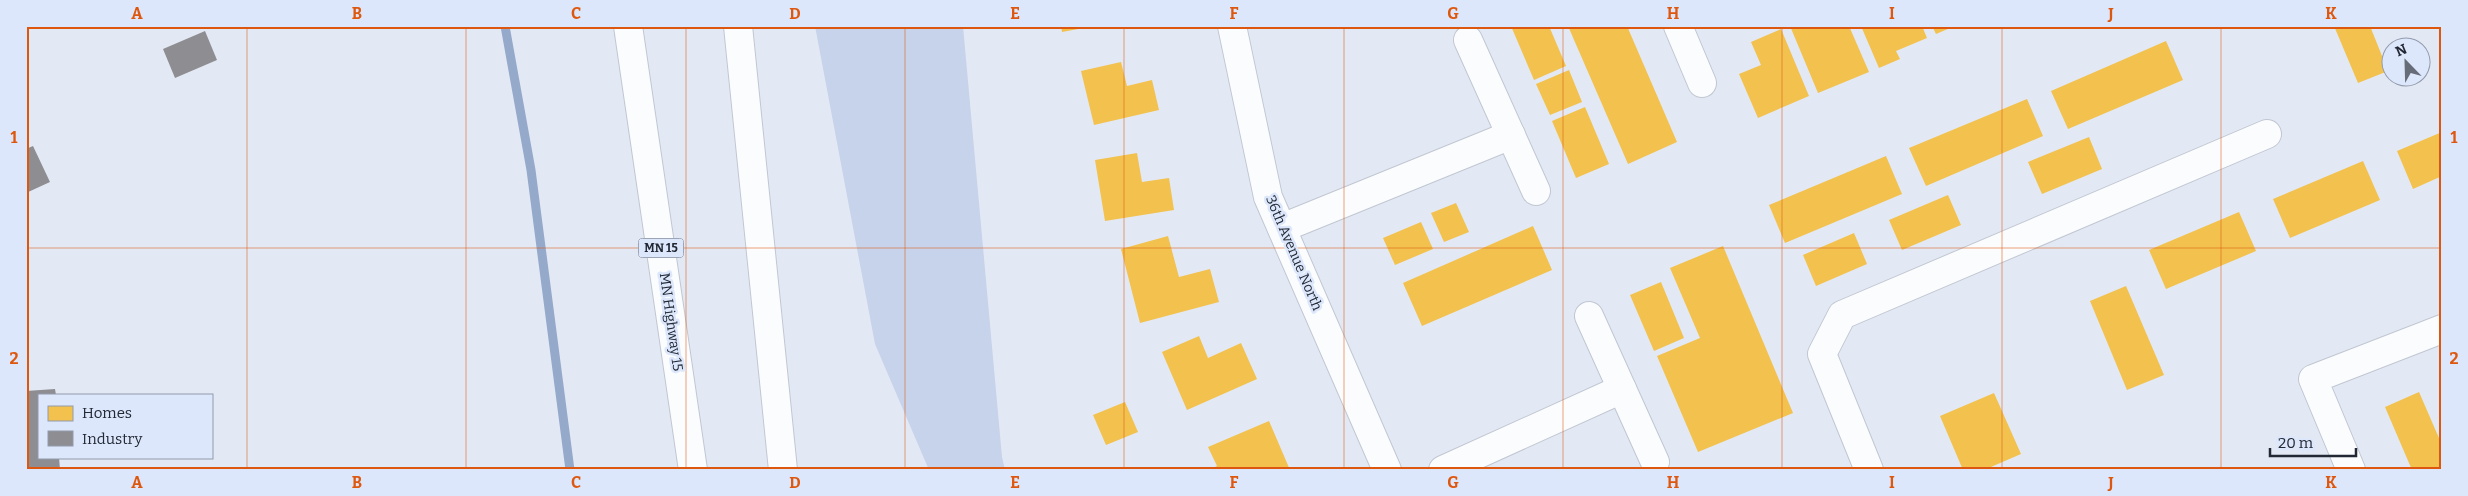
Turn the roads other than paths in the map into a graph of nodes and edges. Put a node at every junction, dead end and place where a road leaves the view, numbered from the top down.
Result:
1 (628, 26) edge
2 (738, 26) edge
3 (1232, 26) edge
4 (1678, 26) edge
5 (1468, 40) dead end
6 (1702, 83) dead end
7 (1511, 134) junction
8 (2267, 134) dead end
9 (1536, 191) dead end
10 (1282, 228) junction
11 (1589, 316) dead end
12 (2442, 329) edge
13 (1622, 389) junction
14 (1655, 462) dead end
15 (693, 470) edge
16 (784, 470) edge
17 (1388, 470) edge
18 (1443, 470) edge
19 (1869, 470) edge
20 (2351, 470) edge

1 - 15 main road, MN Highway 15 / MN 15
2 - 16 main road
3 - 10 main road, 36th Avenue North
4 - 6 main road
5 - 7 main road
7 - 9 main road
7 - 10 main road
8 - 19 main road
10 - 17 main road, 36th Avenue North
11 - 13 main road
12 - 20 main road
13 - 14 main road
13 - 18 main road

